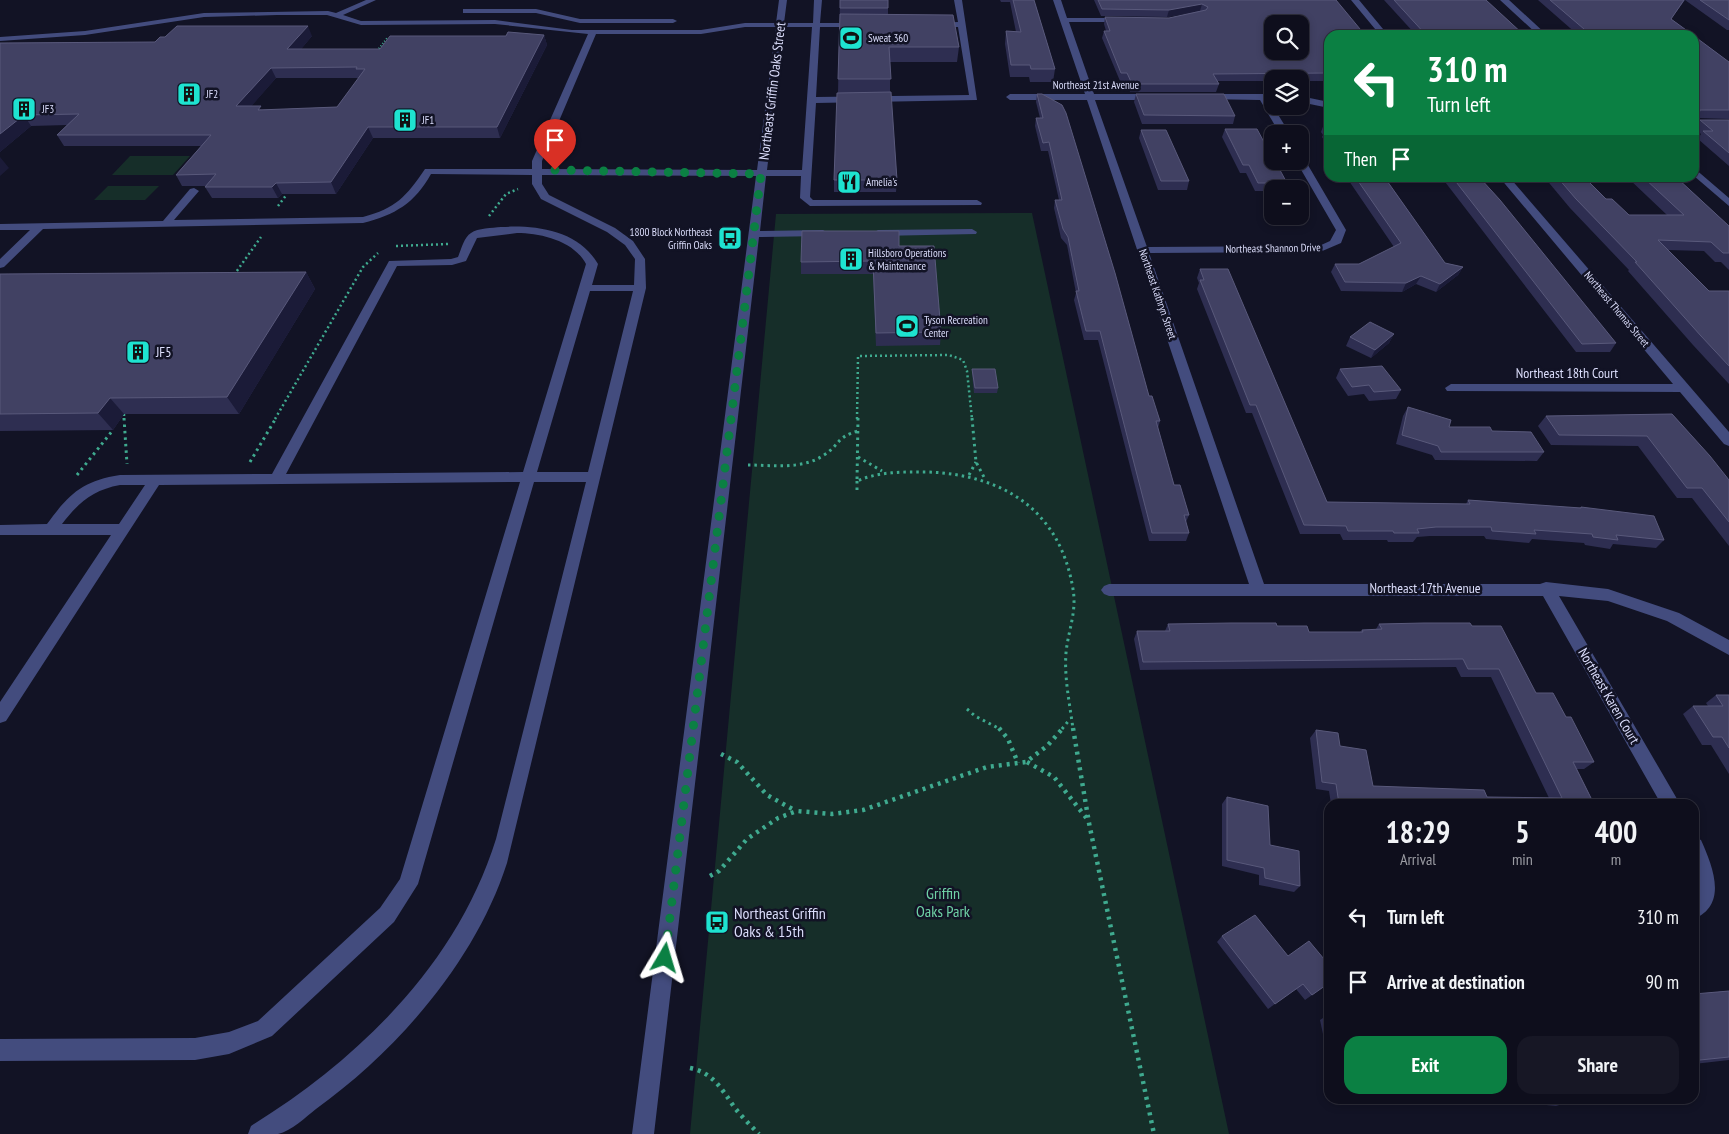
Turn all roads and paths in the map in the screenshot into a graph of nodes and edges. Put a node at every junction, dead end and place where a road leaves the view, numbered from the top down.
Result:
1 (352, 0) edge
2 (372, 0) edge
3 (783, 0) edge
4 (818, 0) edge
5 (958, 0) edge
6 (1057, 0) edge
7 (1355, 0) edge
8 (1504, 0) edge
9 (466, 11) dead end
10 (328, 13) junction
11 (338, 15) junction
12 (1064, 20) junction
13 (1129, 20) edge
14 (673, 21) dead end
15 (926, 24) edge
16 (962, 24) junction
17 (816, 25) junction
18 (872, 25) edge
19 (780, 26) junction
20 (1380, 30) edge
21 (1537, 30) edge
22 (593, 32) junction
23 (394, 36) edge
24 (0, 39) edge
25 (376, 52) edge
26 (1090, 96) junction
27 (1165, 96) edge
28 (1194, 96) edge
29 (1010, 97) dead end
30 (1264, 97) edge
31 (811, 100) junction
32 (1309, 101) edge
33 (1324, 104) edge
34 (1699, 123) edge
35 (1729, 123) edge
36 (536, 170) junction
37 (1306, 170) edge
38 (806, 173) junction
39 (761, 174) junction
40 (1699, 176) edge
41 (1508, 182) edge
42 (194, 191) edge
43 (977, 202) dead end
44 (1729, 203) edge
45 (165, 225) junction
46 (0, 227) edge
47 (39, 227) junction
48 (266, 231) dead end
49 (972, 232) dead end
50 (833, 233) edge
51 (863, 233) edge
52 (754, 234) junction
53 (1142, 250) junction
54 (0, 265) edge
55 (229, 282) edge
56 (585, 288) junction
57 (640, 288) junction
58 (1451, 388) dead end
59 (1684, 388) junction
60 (124, 414) edge
61 (113, 430) dead end
62 (858, 430) junction
63 (1729, 441) edge
64 (858, 457) junction
65 (976, 462) junction
66 (748, 465) dead end
67 (882, 471) junction
68 (969, 475) junction
69 (593, 477) junction
70 (529, 478) junction
71 (276, 479) junction
72 (985, 479) junction
73 (120, 480) junction
74 (155, 480) junction
75 (857, 481) junction
76 (71, 482) dead end
77 (857, 493) dead end
78 (51, 529) junction
79 (123, 529) junction
80 (0, 530) edge
81 (1546, 588) junction
82 (1258, 589) junction
83 (1108, 590) dead end
84 (1729, 648) edge
85 (967, 709) dead end
86 (0, 716) edge
87 (1070, 719) junction
88 (721, 754) dead end
89 (1026, 762) junction
90 (1018, 763) junction
91 (1668, 799) edge
92 (797, 811) junction
93 (1089, 823) junction
94 (1699, 861) edge
95 (710, 876) dead end
96 (1699, 904) edge
97 (0, 1050) edge
98 (690, 1068) dead end
99 (259, 1134) edge
100 (643, 1134) edge
101 (759, 1134) edge
102 (1154, 1134) edge

1 - 10 street
2 - 11 street
3 - 19 street, Northeast Griffin Oaks Street
4 - 17 street
5 - 16 street
6 - 12 street, Northeast Kathryn Street
7 - 20 street
8 - 21 street
9 - 14 street
10 - 11 street
10 - 24 street
11 - 22 street
12 - 13 street
12 - 26 street, Northeast Kathryn Street
15 - 16 street
16 - 31 street
17 - 18 street
17 - 19 street
17 - 31 street
19 - 22 street
19 - 39 street, Northeast Griffin Oaks Street
22 - 36 street
23 - 25 path
26 - 27 street, Northeast 21st Avenue
26 - 29 street, Northeast 21st Avenue
26 - 53 street, Northeast Kathryn Street
28 - 30 street
31 - 38 street
32 - 33 street
34 - 35 street
36 - 39 street
36 - 45 street
36 - 57 street
37 - 53 street, Northeast Shannon Drive
38 - 39 street
38 - 43 street
39 - 52 street, Northeast Griffin Oaks Street
40 - 44 street
41 - 59 street, Northeast Thomas Street
42 - 45 street
45 - 47 street
46 - 47 street
47 - 54 street
48 - 55 path
49 - 51 street
50 - 52 street
52 - 100 street, Northeast Griffin Oaks Street
53 - 82 street, Northeast Kathryn Street
56 - 57 street
56 - 70 street
56 - 71 street
57 - 69 street
58 - 59 street, Northeast 18th Court
59 - 63 street, Northeast Thomas Street
60 - 73 path
61 - 76 path
62 - 64 path
62 - 65 path
62 - 66 path
64 - 67 path
64 - 75 path
65 - 68 path
65 - 72 path
67 - 68 path
67 - 75 path
68 - 72 path
69 - 70 street
69 - 99 street
70 - 71 street
70 - 97 street
71 - 74 street
72 - 87 path
73 - 74 street
73 - 78 street
74 - 79 street
75 - 77 path
78 - 79 street
78 - 80 street
79 - 86 street
81 - 82 street, Northeast 17th Avenue
81 - 84 street, Northeast 17th Avenue
81 - 91 street, Northeast Karen Court
82 - 83 street, Northeast 17th Avenue
85 - 90 path
87 - 89 path
87 - 93 path
88 - 92 path
89 - 90 path
89 - 93 path
90 - 92 path
92 - 95 path
93 - 102 path
94 - 96 street
98 - 101 path

